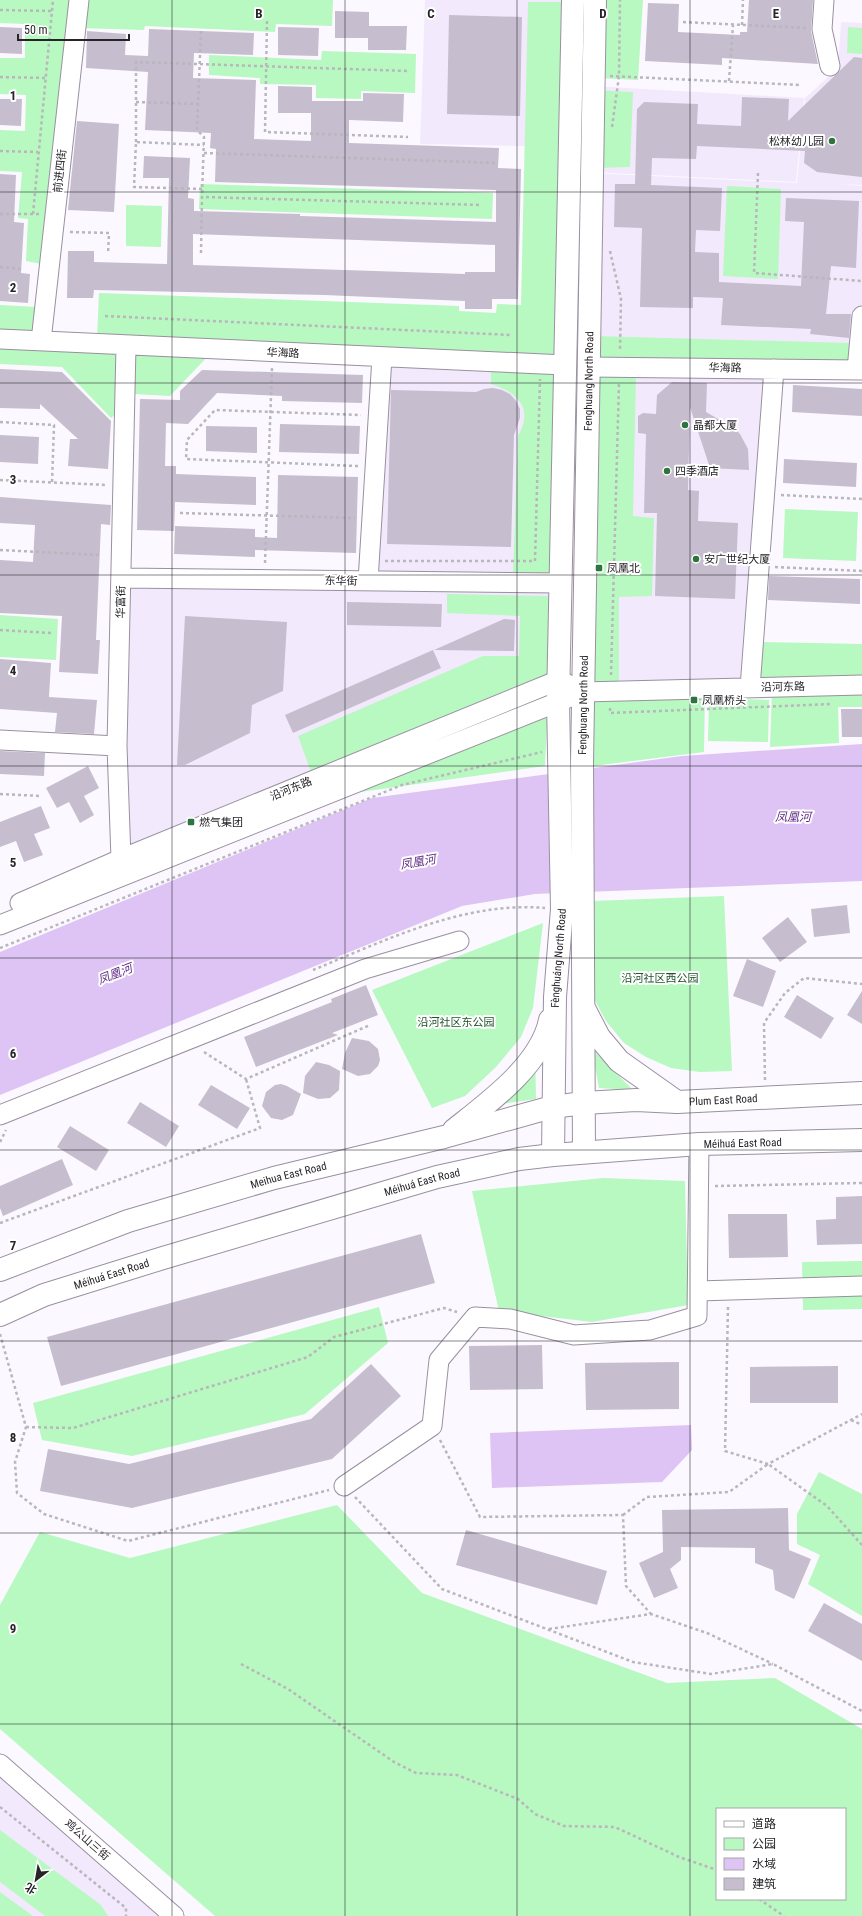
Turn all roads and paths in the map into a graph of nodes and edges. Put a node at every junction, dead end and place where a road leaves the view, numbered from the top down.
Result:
1 (53, 0) edge
2 (79, 0) edge
3 (573, 0) edge
4 (595, 0) edge
5 (620, 0) edge
6 (744, 0) edge
7 (824, 0) edge
8 (0, 10) edge
9 (52, 11) junction
10 (267, 21) dead end
11 (683, 22) dead end
12 (732, 25) junction
13 (742, 25) junction
14 (822, 29) junction
15 (201, 32) dead end
16 (200, 64) junction
17 (266, 66) junction
18 (830, 66) dead end
19 (408, 71) dead end
20 (594, 76) junction
21 (618, 76) junction
22 (0, 77) edge
23 (45, 78) junction
24 (729, 82) junction
25 (801, 85) dead end
26 (136, 102) junction
27 (198, 104) junction
28 (612, 128) dead end
29 (408, 137) dead end
30 (136, 142) junction
31 (204, 146) junction
32 (0, 151) edge
33 (38, 152) junction
34 (204, 153) junction
35 (498, 163) dead end
36 (758, 173) dead end
37 (202, 189) junction
38 (202, 196) junction
39 (482, 205) dead end
40 (0, 214) edge
41 (32, 214) junction
42 (54, 223) junction
43 (609, 246) dead end
44 (201, 253) dead end
45 (108, 254) dead end
46 (0, 267) edge
47 (24, 269) dead end
48 (862, 281) edge
49 (105, 316) dead end
50 (862, 316) edge
51 (511, 335) dead end
52 (0, 339) edge
53 (41, 341) junction
54 (126, 346) junction
55 (273, 352) junction
56 (382, 357) junction
57 (540, 364) junction
58 (565, 366) junction
59 (589, 367) junction
60 (619, 367) junction
61 (774, 369) junction
62 (859, 370) edge
63 (271, 413) junction
64 (361, 415) dead end
65 (0, 422) edge
66 (269, 463) junction
67 (358, 466) dead end
68 (0, 480) edge
69 (52, 482) junction
70 (123, 486) junction
71 (764, 494) junction
72 (862, 499) edge
73 (180, 513) dead end
74 (267, 516) junction
75 (358, 518) dead end
76 (0, 550) edge
77 (100, 555) dead end
78 (369, 561) junction
79 (759, 566) junction
80 (862, 571) edge
81 (122, 578) junction
82 (264, 580) junction
83 (368, 581) junction
84 (561, 583) junction
85 (0, 630) edge
86 (51, 633) dead end
87 (862, 685) edge
88 (750, 688) junction
89 (559, 690) junction
90 (610, 691) junction
91 (583, 692) junction
92 (838, 704) dead end
93 (0, 740) edge
94 (117, 746) junction
95 (560, 754) junction
96 (582, 762) joint
97 (0, 794) edge
98 (41, 796) dead end
99 (120, 859) junction
100 (0, 912) edge
101 (0, 925) edge
102 (459, 941) dead end
103 (0, 948) edge
104 (862, 984) edge
105 (555, 997) junction
106 (582, 1005) junction
107 (370, 1025) dead end
108 (198, 1054) dead end
109 (246, 1079) junction
110 (862, 1093) edge
111 (765, 1097) junction
112 (678, 1102) junction
113 (584, 1103) junction
114 (552, 1107) junction
115 (0, 1116) edge
116 (444, 1137) junction
117 (862, 1140) edge
118 (699, 1144) junction
119 (584, 1152) junction
120 (553, 1155) junction
121 (862, 1183) edge
122 (699, 1187) junction
123 (0, 1223) edge
124 (0, 1270) edge
125 (862, 1286) edge
126 (698, 1290) junction
127 (729, 1290) junction
128 (0, 1315) edge
129 (475, 1317) junction
130 (0, 1334) edge
131 (862, 1414) edge
132 (851, 1420) junction
133 (432, 1426) junction
134 (862, 1426) edge
135 (26, 1427) junction
136 (768, 1464) junction
137 (344, 1486) junction
138 (623, 1515) junction
139 (862, 1545) edge
140 (650, 1614) junction
141 (548, 1630) junction
142 (241, 1664) dead end
143 (773, 1664) junction
144 (862, 1711) edge
145 (0, 1764) edge
146 (0, 1807) edge
147 (716, 1870) edge
148 (760, 1900) edge
149 (126, 1916) edge
150 (174, 1916) edge
151 (784, 1916) edge

1 - 9 path
2 - 42 street, 前进四街
3 - 58 main road, Fenghuang North Road
4 - 20 main road, Fenghuang North Road
5 - 21 path
6 - 13 path
7 - 14 street
8 - 9 path
9 - 23 path
10 - 17 path
11 - 12 path
12 - 13 path
12 - 24 path
13 - 14 path
14 - 18 street
15 - 16 path
16 - 17 path
16 - 26 path
16 - 27 path
17 - 19 path
17 - 29 path
20 - 21 path
20 - 59 main road, Fenghuang North Road
21 - 24 path
21 - 28 path
22 - 23 path
23 - 33 path
24 - 25 path
26 - 27 path
26 - 30 path
27 - 31 path
30 - 31 path
30 - 37 path
31 - 34 path
32 - 33 path
33 - 41 path
34 - 35 path
34 - 37 path
36 - 48 path
37 - 38 path
38 - 39 path
38 - 44 path
40 - 41 path
41 - 42 path
42 - 45 path
42 - 53 street, 前进四街
43 - 60 path
46 - 47 path
49 - 51 path
50 - 62 street
52 - 53 street, 华海路
53 - 54 street, 华海路
54 - 55 street, 华海路
54 - 70 street, 华富街
55 - 56 street, 华海路
55 - 63 path
56 - 57 street, 华海路
56 - 78 street
57 - 58 street, 华海路
57 - 78 path
58 - 84 main road, Fenghuang North Road
59 - 60 street, 华海路
59 - 91 main road, Fenghuang North Road
60 - 61 street, 华海路
60 - 90 path
61 - 62 street, 华海路
61 - 71 street
63 - 64 path
63 - 66 path
63 - 66 path
65 - 69 path
66 - 67 path
66 - 74 path
68 - 69 path
69 - 70 path
70 - 81 street, 华富街
71 - 72 path
71 - 79 street
73 - 74 path
74 - 75 path
74 - 82 path
76 - 77 path
78 - 83 street
79 - 80 path
79 - 88 street
81 - 82 street, 东华街
81 - 94 street, 华富街
82 - 83 street, 东华街
83 - 84 street, 东华街
84 - 89 main road, Fenghuang North Road
85 - 86 path
87 - 88 street, 沿河东路
88 - 90 street, 沿河东路
89 - 91 street, 沿河东路
89 - 95 main road, Fenghuang North Road
89 - 99 street, 沿河东路
89 - 101 street, 沿河东路
90 - 91 street, 沿河东路
90 - 92 path
91 - 96 main road, Fenghuang North Road
93 - 94 street
94 - 99 street, 华富街
95 - 103 path
95 - 105 main road, Fènghuáng North Road
96 - 106 main road, Fènghuáng North Road
97 - 98 path
99 - 100 street, 沿河东路
102 - 115 street
104 - 111 path
105 - 114 main road, Fènghuáng North Road
105 - 116 main road
106 - 112 main road
106 - 113 main road, Fènghuáng North Road
107 - 109 path
108 - 109 path
109 - 123 path
110 - 111 main road, Plum East Road
111 - 112 main road, Plum East Road
112 - 113 main road, Plum East Road
113 - 114 main road, Meihua East Road
113 - 119 main road, Fènghuáng North Road
114 - 116 main road, Meihua East Road
114 - 120 main road, Fènghuáng North Road
116 - 124 main road, Meihua East Road
117 - 118 main road, Méihuá East Road
118 - 119 main road, Méihuá East Road
118 - 122 street
119 - 120 main road, Méihuá East Road
120 - 128 main road, Méihuá East Road
121 - 122 path
122 - 126 street
125 - 127 street
126 - 127 street
126 - 129 street
127 - 136 path
129 - 133 street
129 - 135 path
130 - 135 path
131 - 132 path
132 - 134 path
132 - 136 path
133 - 137 street
133 - 138 path
135 - 137 path
136 - 138 path
136 - 139 path
137 - 141 path
138 - 140 path
140 - 141 path
140 - 143 path
141 - 143 path
142 - 147 path
143 - 144 path
145 - 150 street, 鸡公山三街
146 - 149 path
148 - 151 path

